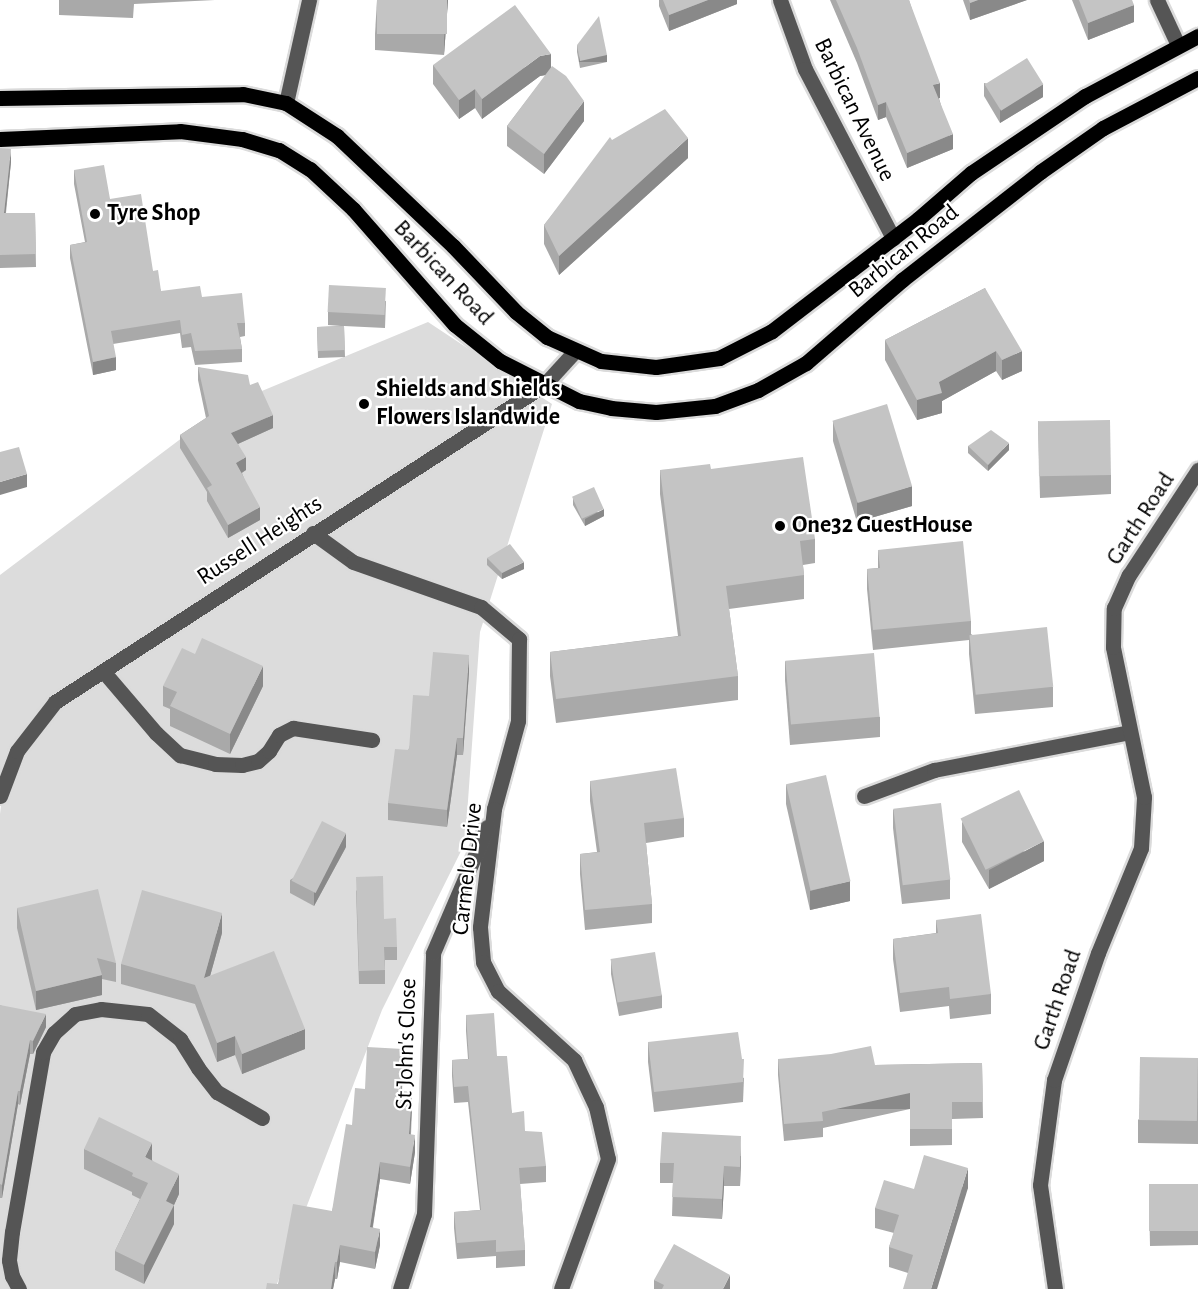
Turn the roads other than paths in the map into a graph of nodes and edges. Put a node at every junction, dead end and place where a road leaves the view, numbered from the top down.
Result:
1 (309, 0) edge
2 (780, 0) edge
3 (1157, 0) edge
4 (1198, 36) edge
5 (1178, 45) junction
6 (1198, 78) edge
7 (0, 98) edge
8 (286, 103) junction
9 (0, 139) edge
10 (893, 238) junction
11 (575, 351) junction
12 (544, 385) junction
13 (1198, 470) edge
14 (313, 533) junction
15 (103, 671) junction
16 (1129, 732) junction
17 (372, 741) dead end
18 (0, 796) edge
19 (864, 796) dead end
20 (494, 809) junction
21 (262, 1118) dead end
22 (6, 1231) edge
23 (19, 1289) edge
24 (400, 1289) edge
25 (561, 1289) edge
26 (1055, 1289) edge

1 - 8 street
2 - 10 street, Barbican Avenue
3 - 5 street
4 - 5 main road, Barbican Road
5 - 10 main road, Barbican Road
6 - 12 main road, Barbican Road
7 - 8 main road, Barbican Road
8 - 11 main road, Barbican Road
9 - 12 main road, Barbican Road
10 - 11 main road, Barbican Road
11 - 12 street, Russell Heights
12 - 14 street, Russell Heights
13 - 16 street, Garth Road
14 - 15 street, Russell Heights
14 - 20 street, Carmelo Drive
15 - 17 street
15 - 18 street, Russell Heights
16 - 19 street
16 - 26 street, Garth Road
20 - 24 street, St John's Close
20 - 25 street, Carmelo Drive
21 - 22 street
22 - 23 street

